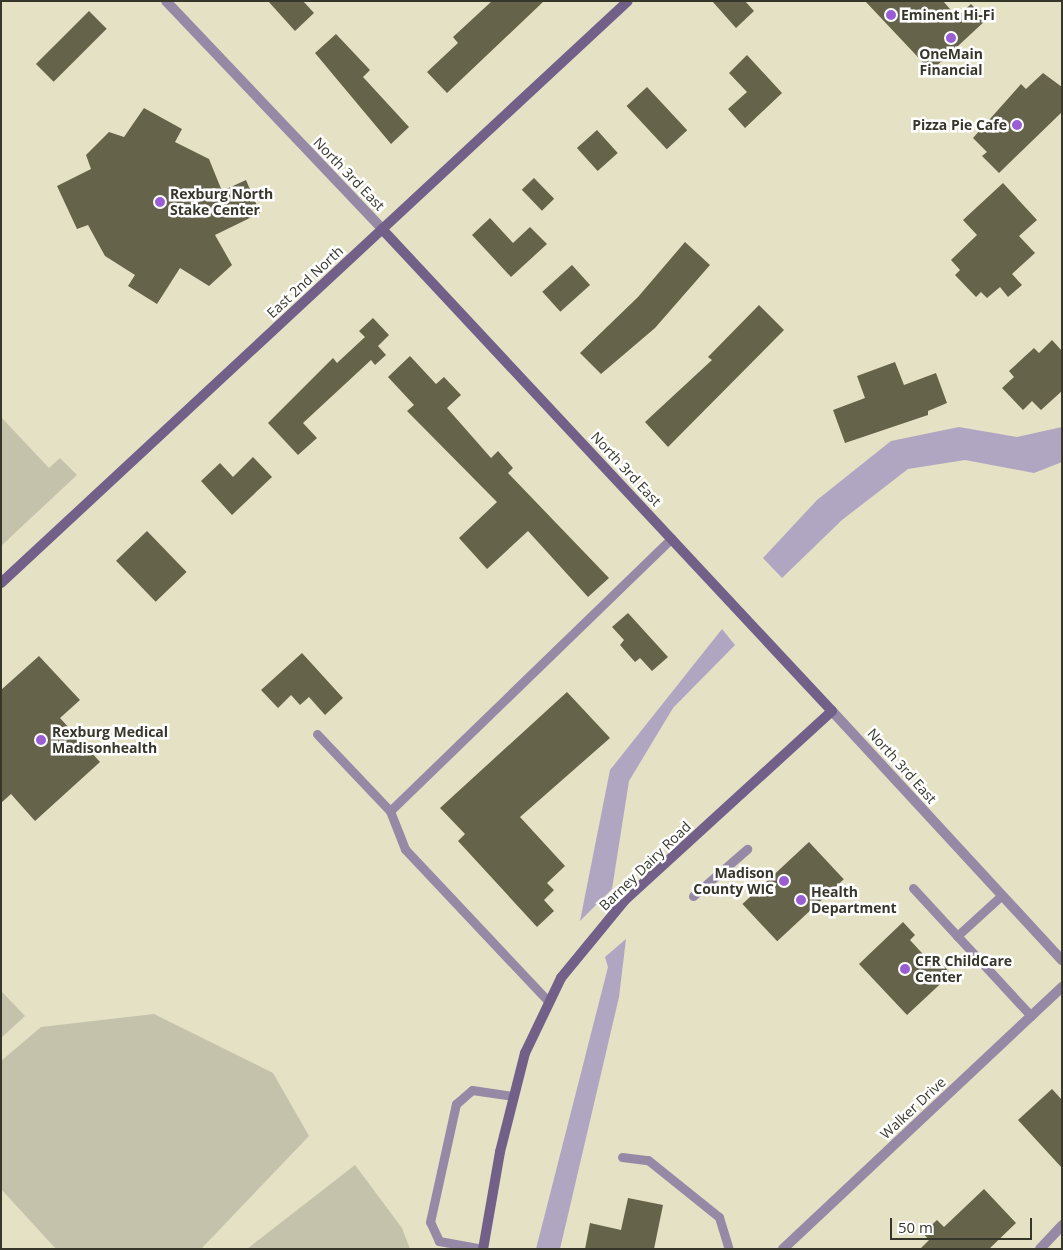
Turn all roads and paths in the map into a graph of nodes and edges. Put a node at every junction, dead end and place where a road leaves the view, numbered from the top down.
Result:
1 (166, 1) edge
2 (628, 1) edge
3 (382, 229) junction
4 (672, 538) junction
5 (1, 583) edge
6 (832, 711) junction
7 (317, 734) dead end
8 (390, 810) junction
9 (746, 849) dead end
10 (912, 888) dead end
11 (693, 896) dead end
12 (1001, 896) junction
13 (957, 936) junction
14 (1062, 960) edge
15 (1062, 987) edge
16 (549, 1002) junction
17 (1031, 1016) junction
18 (513, 1096) junction
19 (622, 1157) dead end
20 (1062, 1226) edge
21 (483, 1249) edge
22 (729, 1249) edge
23 (782, 1249) edge
24 (1040, 1249) edge

1 - 3 street, North 3rd East
2 - 3 street, East 2nd North
3 - 4 street, North 3rd East
3 - 5 street, East 2nd North
4 - 6 street, North 3rd East
4 - 8 lane
6 - 12 street, North 3rd East
6 - 16 street, Barney Dairy Road
7 - 8 lane
8 - 16 lane
9 - 11 lane
10 - 13 lane
12 - 13 lane
12 - 14 street, North 3rd East
13 - 17 lane
15 - 17 street, Walker Drive
16 - 18 street, Barney Dairy Road
17 - 23 street, Walker Drive
18 - 21 street, Barney Dairy Road
18 - 21 lane
19 - 22 lane
20 - 24 street

